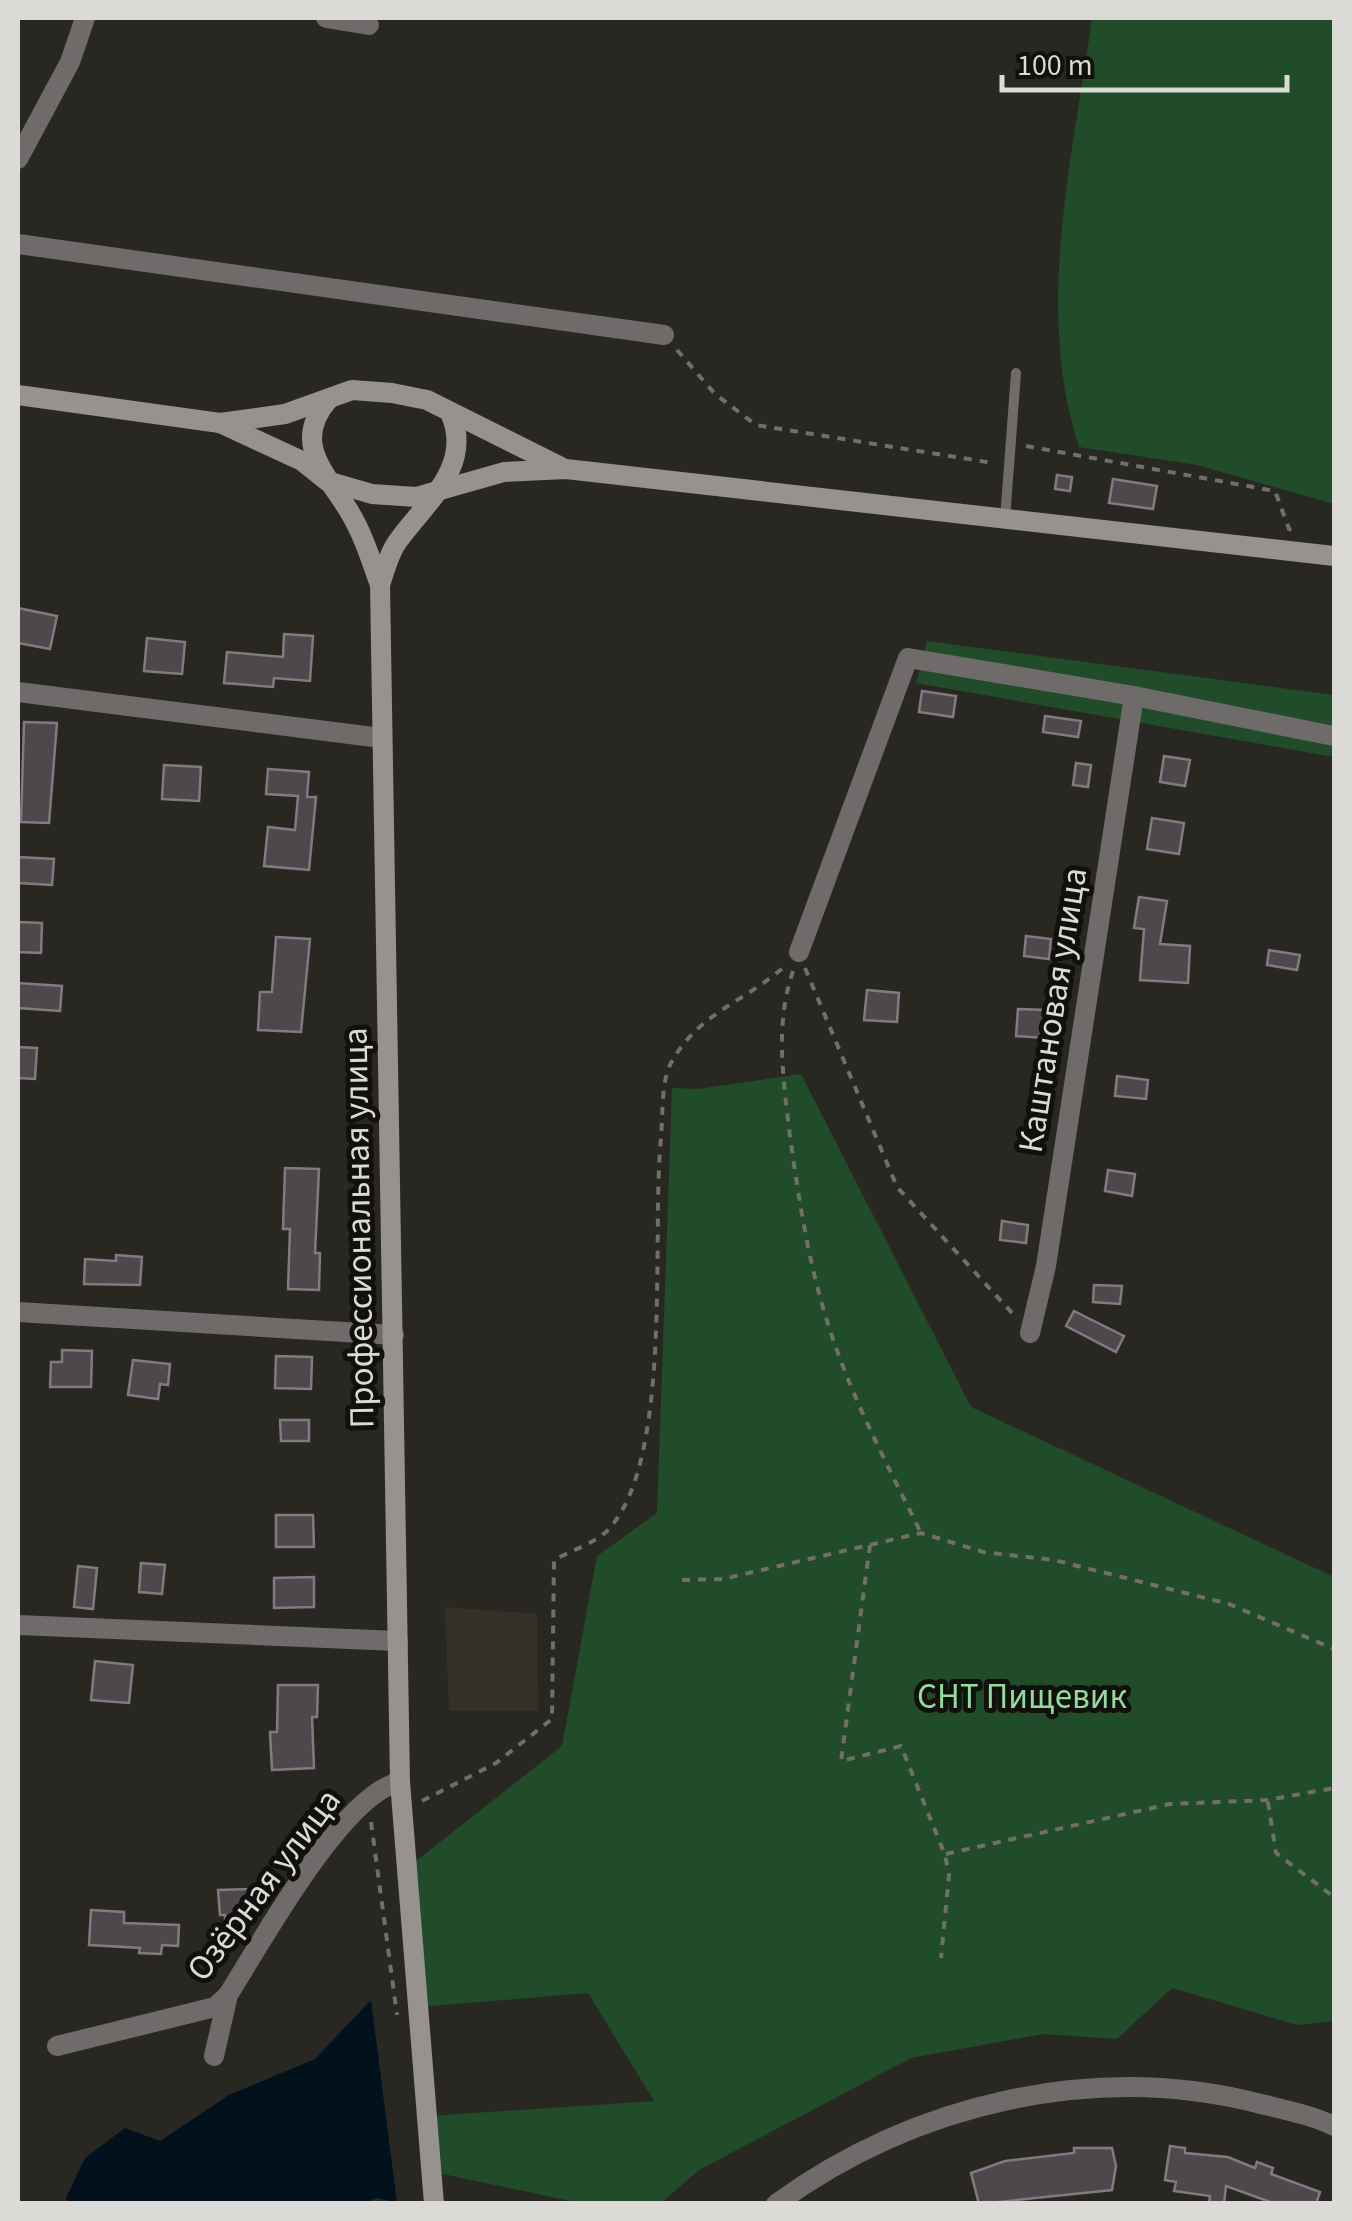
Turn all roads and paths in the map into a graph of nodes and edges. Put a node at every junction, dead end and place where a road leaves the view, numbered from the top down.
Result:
1 (86, 18) edge
2 (326, 18) edge
3 (369, 25) dead end
4 (18, 159) edge
5 (18, 244) edge
6 (664, 335) joint
7 (1016, 372) dead end
8 (18, 395) edge
9 (329, 399) junction
10 (451, 415) junction
11 (220, 423) junction
12 (1010, 452) junction
13 (566, 469) junction
14 (328, 481) junction
15 (440, 488) junction
16 (1005, 520) junction
17 (1301, 534) dead end
18 (1334, 556) edge
19 (380, 585) junction
20 (18, 692) edge
21 (1134, 696) junction
22 (1334, 736) edge
23 (381, 738) junction
24 (799, 952) junction
25 (18, 1312) edge
26 (1030, 1333) joint
27 (394, 1335) junction
28 (922, 1533) junction
29 (870, 1545) junction
30 (682, 1580) dead end
31 (18, 1624) edge
32 (398, 1641) junction
33 (1334, 1649) edge
34 (400, 1782) junction
35 (1334, 1788) edge
36 (1268, 1800) junction
37 (368, 1801) junction
38 (402, 1811) junction
39 (945, 1854) junction
40 (1334, 1897) edge
41 (941, 1958) dead end
42 (228, 1995) junction
43 (398, 2016) dead end
44 (57, 2046) dead end
45 (214, 2056) dead end
46 (1334, 2126) edge
47 (434, 2204) edge
48 (776, 2204) edge

1 - 4 street
2 - 3 street
5 - 6 street
6 - 12 path
7 - 12 lane
8 - 11 main road
9 - 10 main road
9 - 11 main road
9 - 14 main road
10 - 13 main road
10 - 15 main road
11 - 14 main road
12 - 16 lane
12 - 17 path
13 - 15 main road
13 - 16 main road
14 - 15 main road
14 - 19 main road
15 - 19 main road
16 - 18 main road
19 - 23 main road, Профессиональная улица
20 - 23 street
21 - 22 street
21 - 24 street
21 - 26 street, Каштановая улица
23 - 27 main road, Профессиональная улица
24 - 26 path
24 - 28 path
24 - 38 path
25 - 27 street
27 - 32 main road, Профессиональная улица
28 - 29 path
28 - 33 path
29 - 30 path
29 - 39 path
31 - 32 street
32 - 34 main road, Профессиональная улица
34 - 37 street, Озёрная улица
34 - 38 main road, Профессиональная улица
35 - 36 path
36 - 39 path
36 - 40 path
37 - 42 street, Озёрная улица
37 - 43 path
38 - 47 main road, Профессиональная улица
39 - 41 path
42 - 44 street, Озёрная улица
42 - 45 street
46 - 48 street

